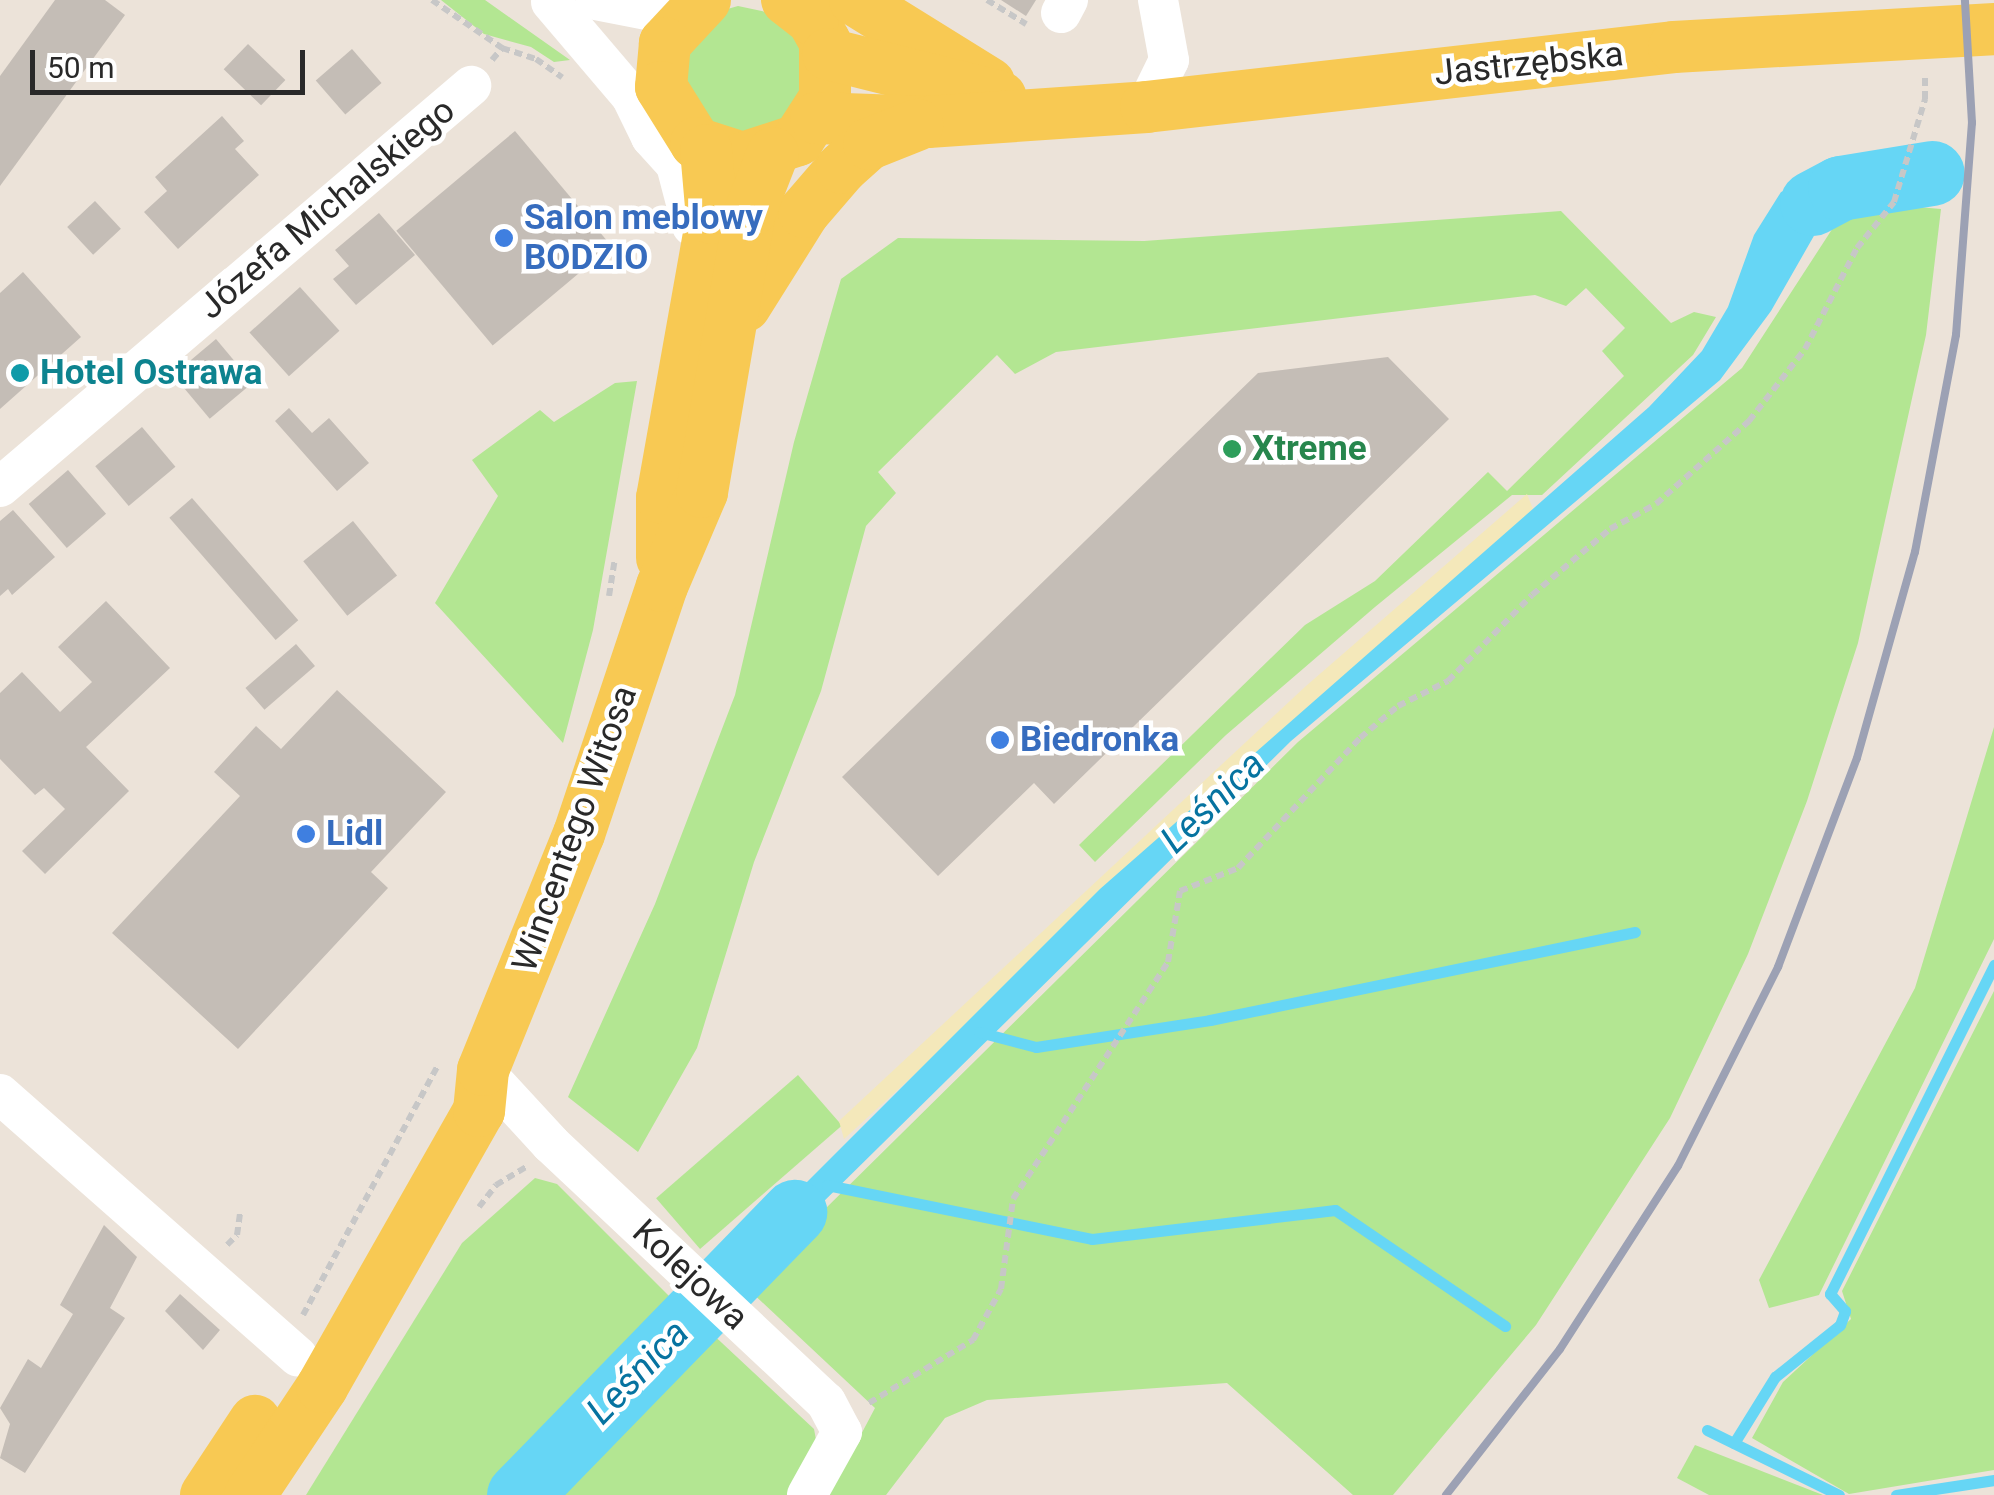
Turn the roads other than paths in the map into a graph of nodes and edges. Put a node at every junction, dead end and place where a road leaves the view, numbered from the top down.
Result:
1 (596, 0) edge
2 (787, 0) edge
3 (855, 0) edge
4 (1158, 0) edge
5 (550, 1) edge
6 (694, 8) edge
7 (1994, 29) edge
8 (828, 54) junction
9 (472, 86) road end
10 (660, 87) junction
11 (1040, 105) junction
12 (1146, 106) junction
13 (816, 118) junction
14 (928, 122) junction
15 (706, 150) junction
16 (773, 153) junction
17 (703, 280) junction
18 (734, 323) junction
19 (0, 487) edge
20 (662, 586) junction
21 (463, 1062) junction
22 (0, 1094) edge
23 (292, 1351) junction
24 (206, 1495) edge
25 (250, 1495) edge
26 (808, 1495) edge

1 - 6 street
2 - 8 main road
3 - 11 main road
4 - 12 street
5 - 10 street
5 - 17 street
6 - 10 main road
7 - 12 main road, Jastrzębska
8 - 11 main road, Jastrzębska
8 - 13 main road
9 - 19 street, Józefa Michalskiego
10 - 15 main road
11 - 12 main road, Jastrzębska
11 - 14 main road, Jastrzębska
13 - 14 main road, Jastrzębska
13 - 16 main road
14 - 18 main road
15 - 16 main road
15 - 17 main road, Wincentego Witosa
16 - 18 main road, Wincentego Witosa
17 - 20 main road, Wincentego Witosa
18 - 20 main road, Wincentego Witosa
20 - 21 main road, Wincentego Witosa
21 - 23 main road, Wincentego Witosa
21 - 25 main road, Wincentego Witosa
21 - 26 street, Kolejowa
22 - 23 street
23 - 24 main road, Wincentego Witosa

